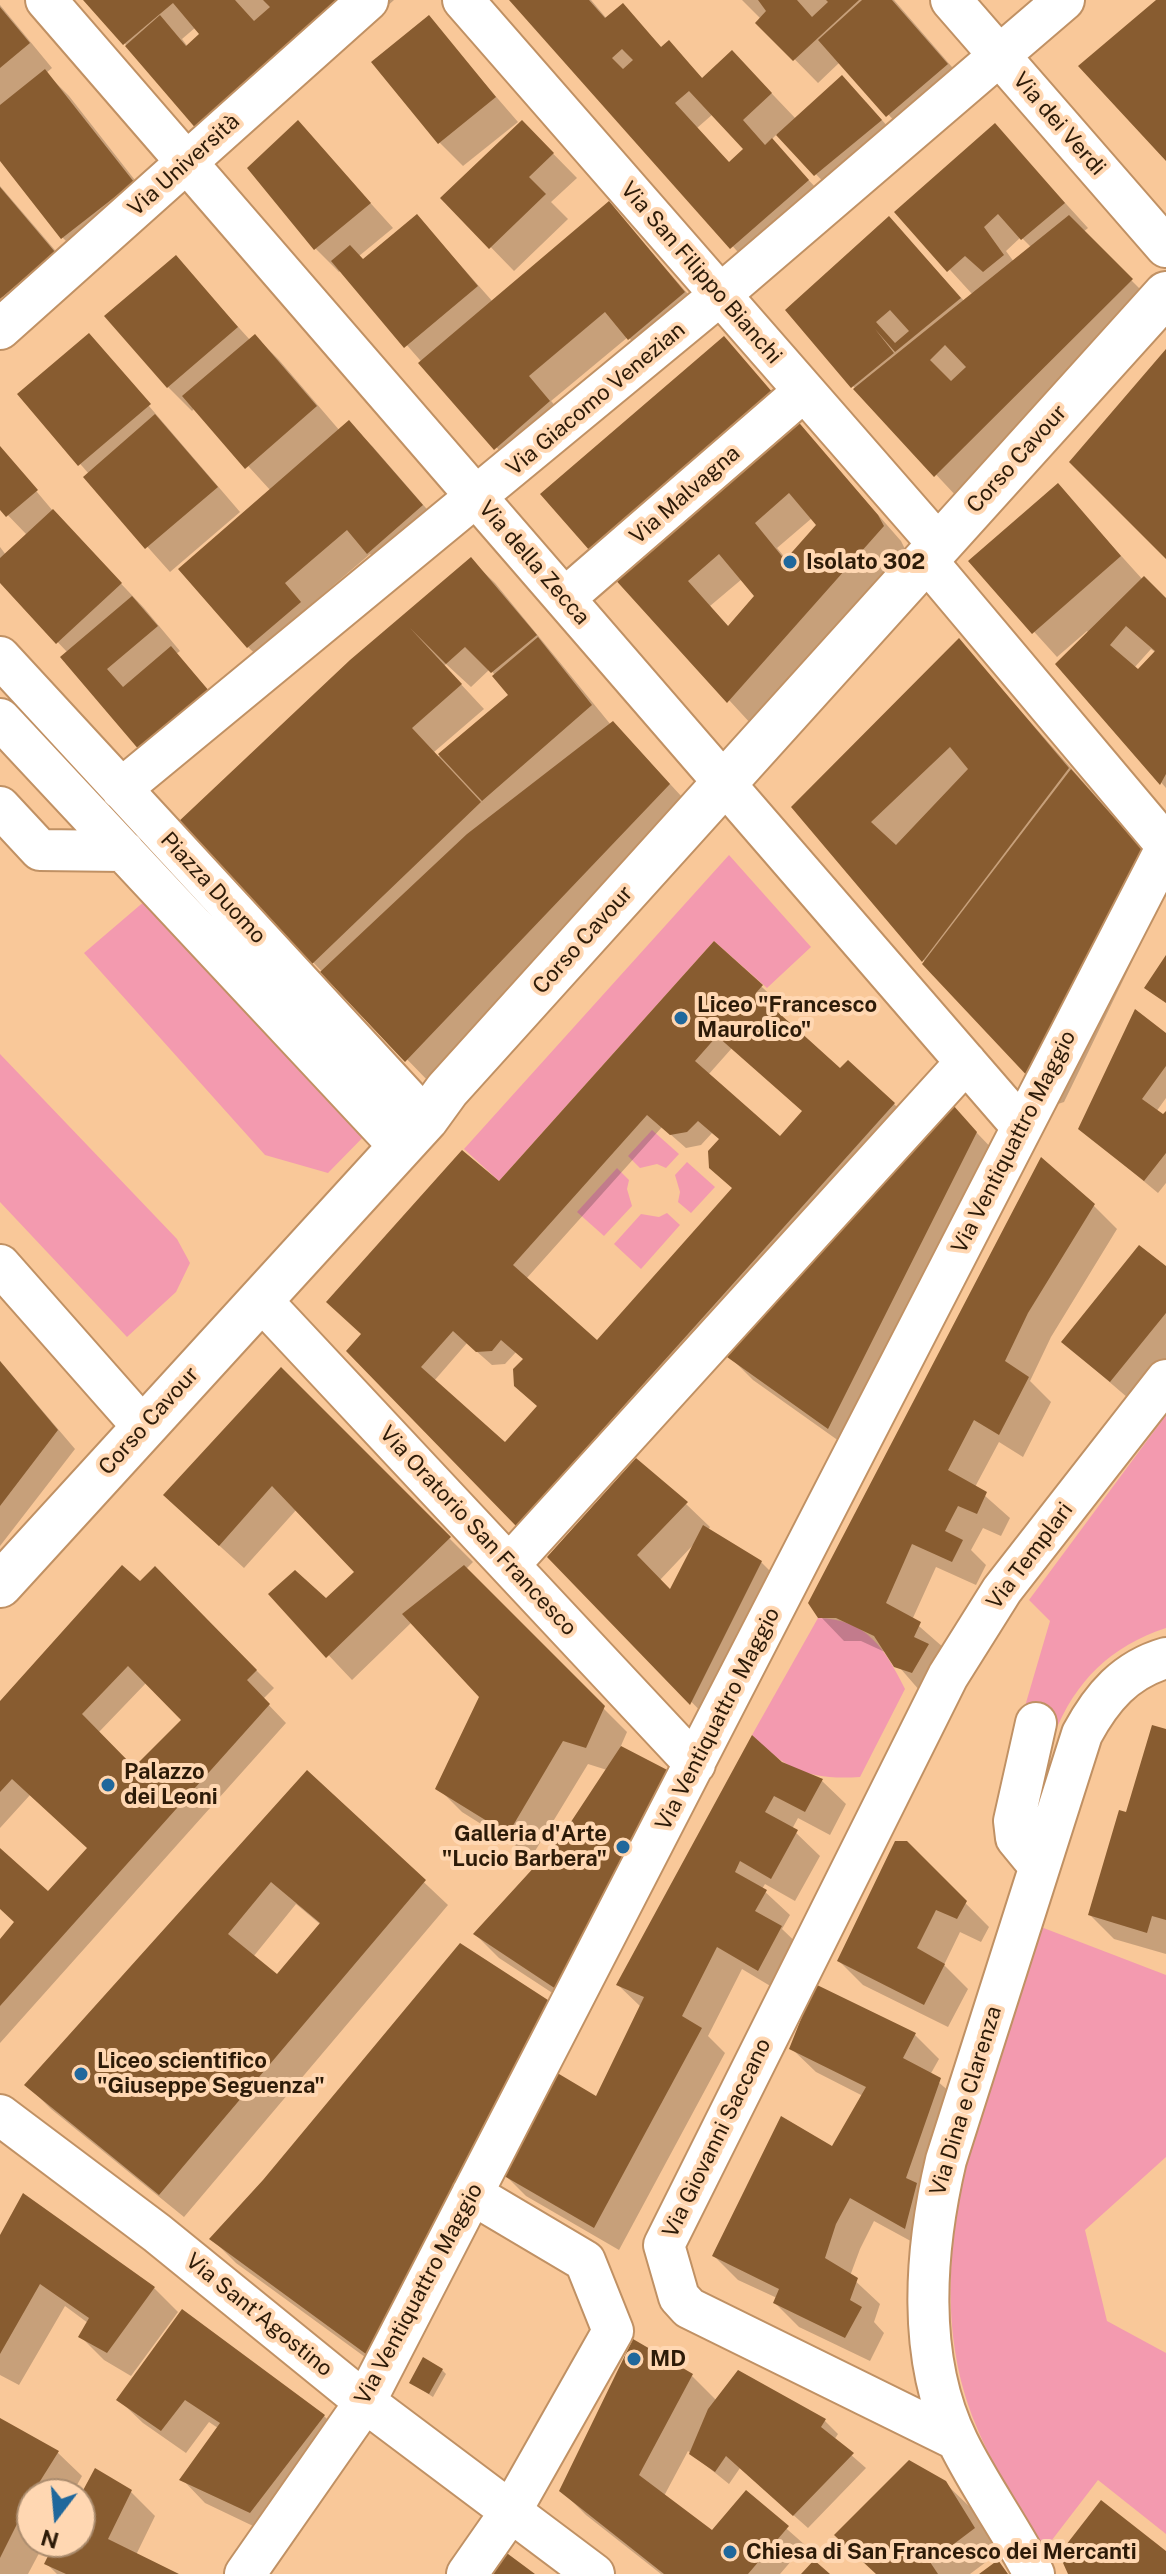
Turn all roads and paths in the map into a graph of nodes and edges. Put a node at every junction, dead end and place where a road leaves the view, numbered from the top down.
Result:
1 (46, 0) edge
2 (368, 0) edge
3 (463, 0) edge
4 (951, 0) edge
5 (1064, 0) edge
6 (999, 55) junction
7 (187, 163) junction
8 (1166, 247) edge
9 (1166, 294) edge
10 (720, 295) junction
11 (0, 329) edge
12 (804, 391) junction
13 (477, 497) junction
14 (933, 552) junction
15 (565, 598) junction
16 (0, 657) edge
17 (0, 719) edge
18 (725, 783) junction
19 (121, 789) junction
20 (0, 807) edge
21 (1166, 847) edge
22 (124, 851) junction
23 (966, 1062) junction
24 (1022, 1127) junction
25 (413, 1133) junction
26 (0, 1265) edge
27 (260, 1299) junction
28 (1166, 1380) edge
29 (143, 1427) junction
30 (509, 1565) junction
31 (0, 1585) edge
32 (1166, 1658) edge
33 (1036, 1723) dead end
34 (914, 1745) joint
35 (695, 1764) junction
36 (1039, 1866) junction
37 (3, 2126) edge
38 (472, 2194) junction
39 (365, 2402) junction
40 (957, 2440) junction
41 (511, 2511) junction
42 (245, 2574) edge
43 (467, 2574) edge
44 (594, 2574) edge
45 (1034, 2574) edge

1 - 7 street, Via della Zecca
2 - 7 street, Via Università
3 - 10 street, Via San Filippo Bianchi
4 - 6 street, Via dei Verdi
5 - 6 street, Via Giacomo Venezian
6 - 8 street, Via dei Verdi
6 - 10 street, Via Giacomo Venezian
7 - 11 street, Via Università
7 - 13 street, Via della Zecca
9 - 14 main road, Corso Cavour
10 - 12 street, Via San Filippo Bianchi
10 - 13 street, Via Giacomo Venezian
12 - 14 street, Via San Filippo Bianchi
12 - 15 street, Via Malvagna
13 - 15 street, Via della Zecca
13 - 19 street, Via Giacomo Venezian
14 - 18 main road, Corso Cavour
14 - 21 street, Via San Filippo Bianchi
15 - 18 street, Via della Zecca
16 - 19 street, Piazza Duomo
17 - 22 street
18 - 23 street, Via della Zecca
18 - 25 main road, Corso Cavour
19 - 25 street, Piazza Duomo
20 - 22 street
21 - 24 street, Via Ventiquattro Maggio
22 - 25 street
23 - 24 street, Via della Zecca
23 - 30 street
24 - 35 street, Via Ventiquattro Maggio
25 - 27 main road, Corso Cavour
26 - 29 street
27 - 29 main road, Corso Cavour
27 - 30 street, Via Oratorio San Francesco
28 - 34 street, Via Templari
29 - 31 main road, Corso Cavour
30 - 35 street, Via Oratorio San Francesco
32 - 36 street, Via Dina e Clarenza
33 - 36 street
34 - 40 street, Via Giovanni Saccano
35 - 38 street, Via Ventiquattro Maggio
36 - 40 street, Via Dina e Clarenza
37 - 39 street, Via Sant'Agostino
38 - 39 street, Via Ventiquattro Maggio
38 - 41 street
39 - 41 street, Via Sant'Agostino
39 - 42 street, Via Ventiquattro Maggio
40 - 45 street, Via Dina e Clarenza
41 - 43 street
41 - 44 street, Via Sant'Agostino

